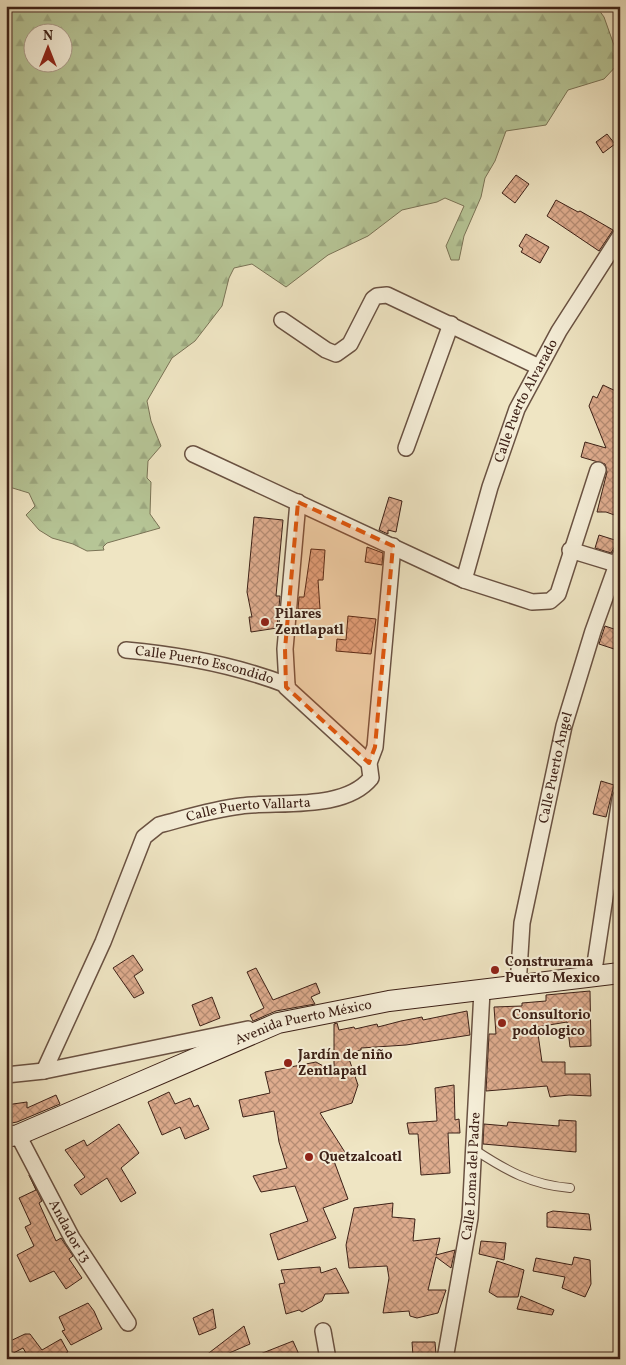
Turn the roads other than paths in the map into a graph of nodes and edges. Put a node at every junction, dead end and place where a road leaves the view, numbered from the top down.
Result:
1 (620, 236) edge
2 (282, 320) dead end
3 (451, 324) junction
4 (539, 367) junction
5 (406, 448) dead end
6 (193, 454) dead end
7 (598, 470) dead end
8 (298, 502) junction
9 (393, 546) junction
10 (570, 550) junction
11 (618, 560) edge
12 (464, 580) junction
13 (126, 650) dead end
14 (287, 685) junction
15 (369, 763) junction
16 (620, 798) edge
17 (620, 973) edge
18 (593, 977) junction
19 (518, 986) junction
20 (482, 991) junction
21 (278, 1023) junction
22 (44, 1071) junction
23 (6, 1075) edge
24 (12, 1136) edge
25 (475, 1150) junction
26 (570, 1188) dead end
27 (128, 1323) dead end
28 (323, 1331) dead end
29 (328, 1359) edge
30 (445, 1359) edge

1 - 4 street, Calle Puerto Alvarado
2 - 3 street
3 - 4 street
3 - 5 street
4 - 12 street, Calle Puerto Alvarado
6 - 8 street
7 - 10 street
8 - 9 street
8 - 14 street
9 - 12 street
9 - 15 street, Calle Puerto Vallarta
10 - 11 street
10 - 12 street
11 - 19 street, Calle Puerto Ángel
13 - 14 street, Calle Puerto Escondido
14 - 15 street, Calle Puerto Escondido
15 - 22 street, Calle Puerto Vallarta
16 - 18 street
17 - 18 main road, Avenida Puerto México
18 - 19 main road, Avenida Puerto México
19 - 20 main road, Avenida Puerto México
20 - 21 main road, Avenida Puerto México
20 - 25 street, Calle Loma del Padre
21 - 22 street
21 - 24 main road, Avenida Puerto México
22 - 23 street
24 - 27 street, Andador 13
25 - 26 lane
25 - 30 street, Calle Loma del Padre
28 - 29 street

